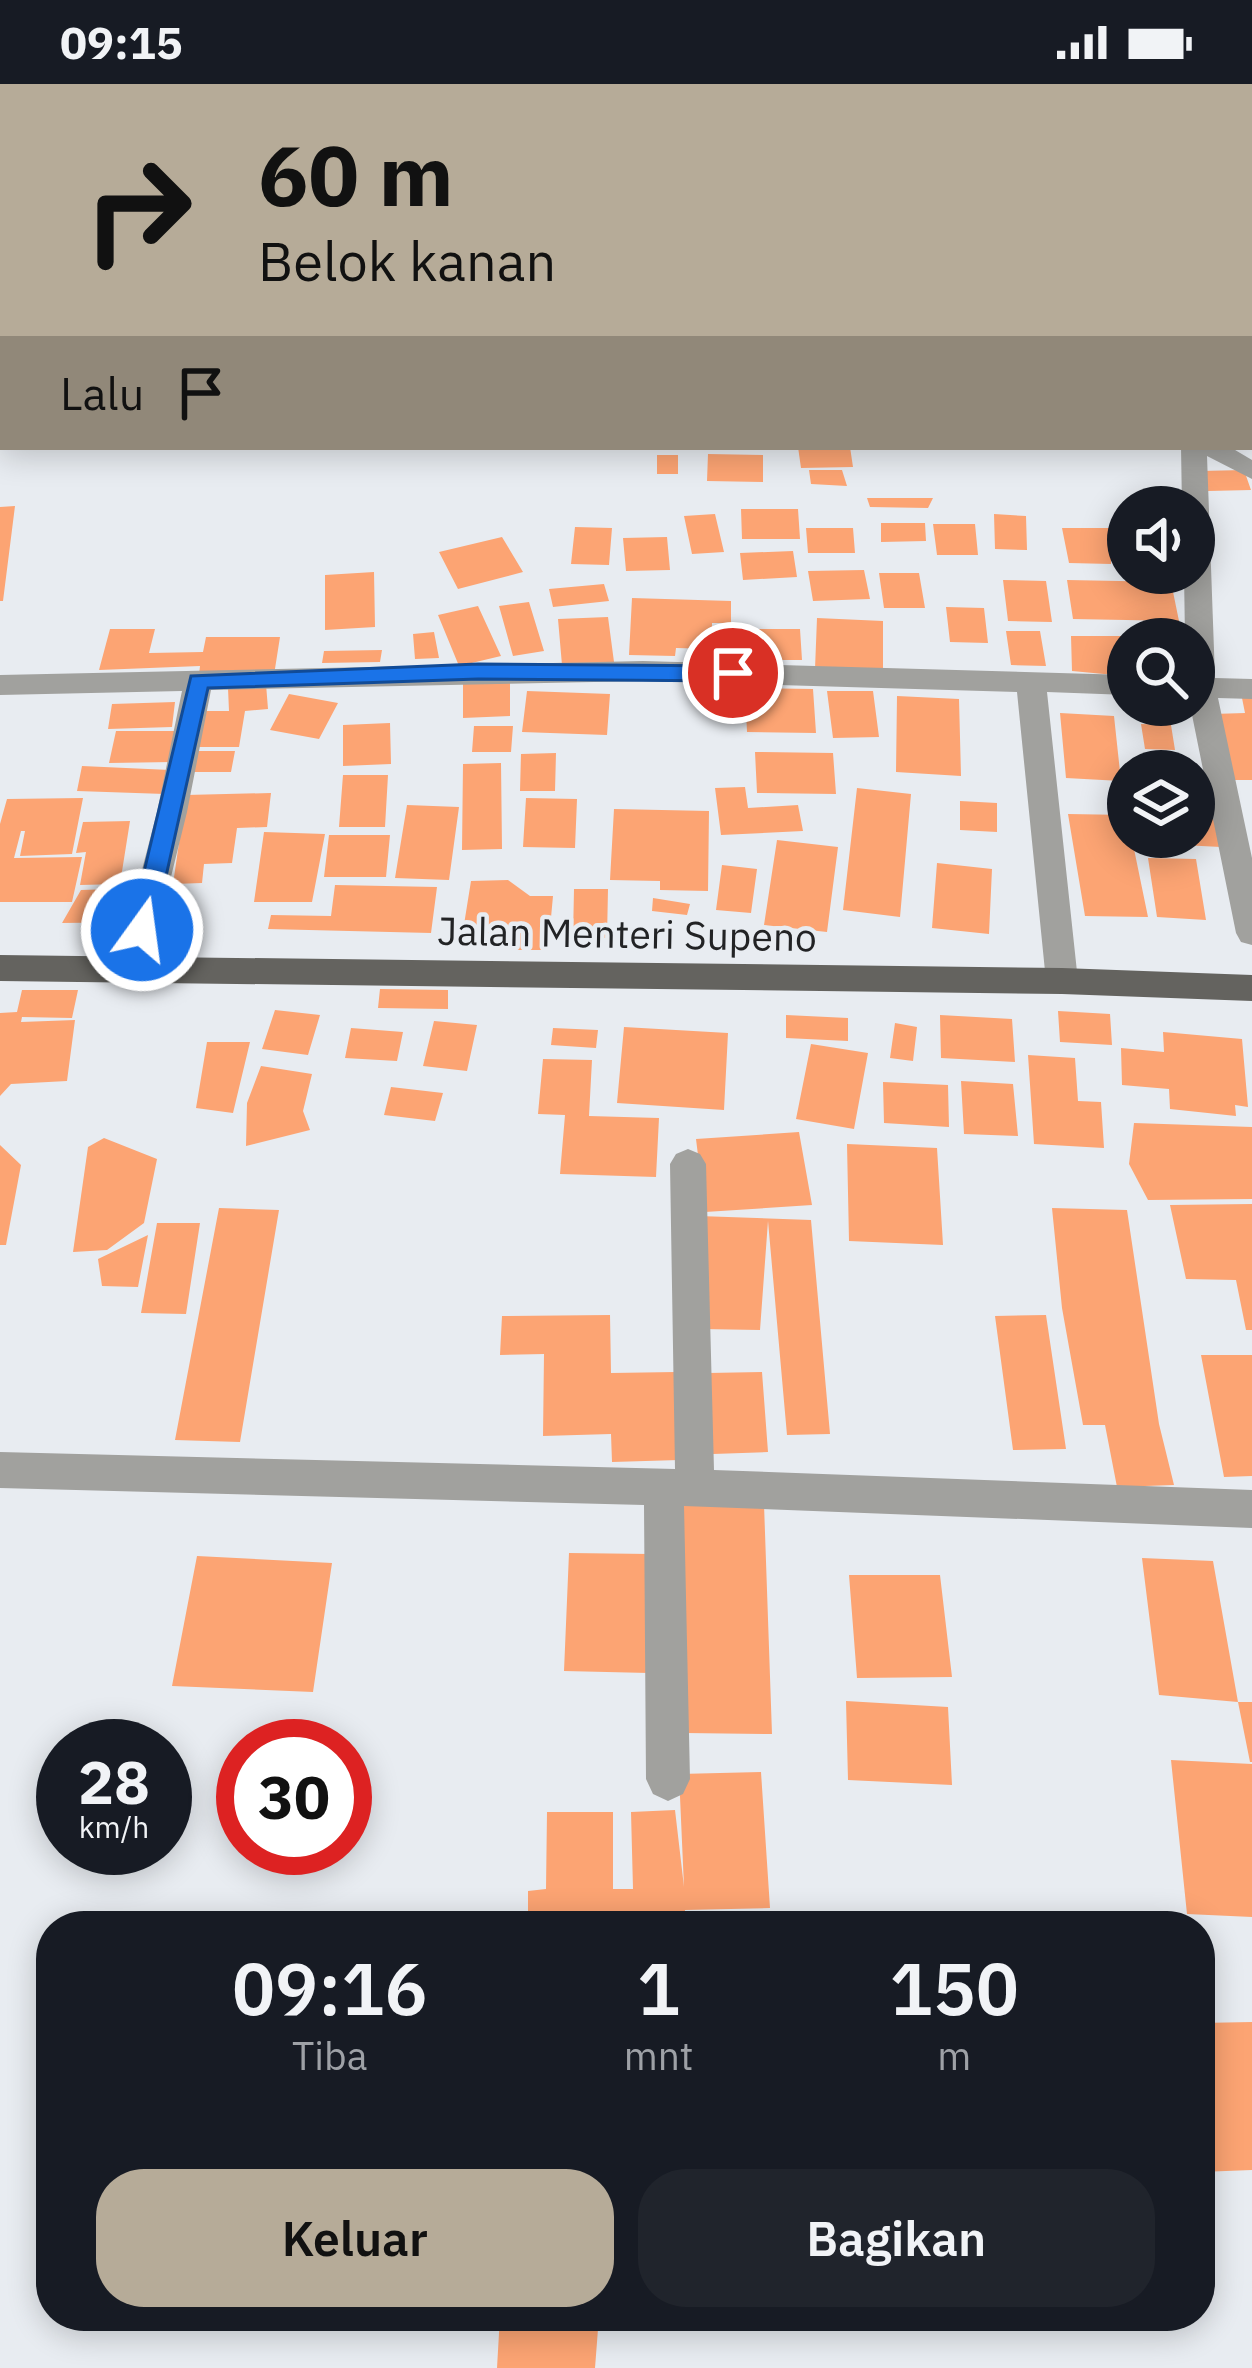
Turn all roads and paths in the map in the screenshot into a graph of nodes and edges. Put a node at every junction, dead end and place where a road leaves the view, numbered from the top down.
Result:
1 (1194, 450) edge
2 (1216, 450) edge
3 (1252, 471) edge
4 (1197, 618) edge
5 (198, 681) junction
6 (1031, 682) junction
7 (1107, 684) edge
8 (0, 685) edge
9 (1215, 687) edge
10 (1252, 688) edge
11 (1207, 726) edge
12 (1252, 933) edge
13 (0, 968) edge
14 (132, 970) junction
15 (1062, 981) junction
16 (1252, 988) edge
17 (688, 1164) dead end
18 (0, 1470) edge
19 (680, 1487) junction
20 (1252, 1509) edge
21 (668, 1778) dead end

1 - 4 street
2 - 3 street
5 - 6 street
5 - 8 street
5 - 14 street
6 - 7 street
6 - 15 street
9 - 10 street
11 - 12 street
13 - 14 main road, Jalan Menteri Supeno
14 - 15 main road, Jalan Menteri Supeno
15 - 16 main road, Jalan Menteri Supeno
17 - 19 street
18 - 19 street
19 - 20 street
19 - 21 street

